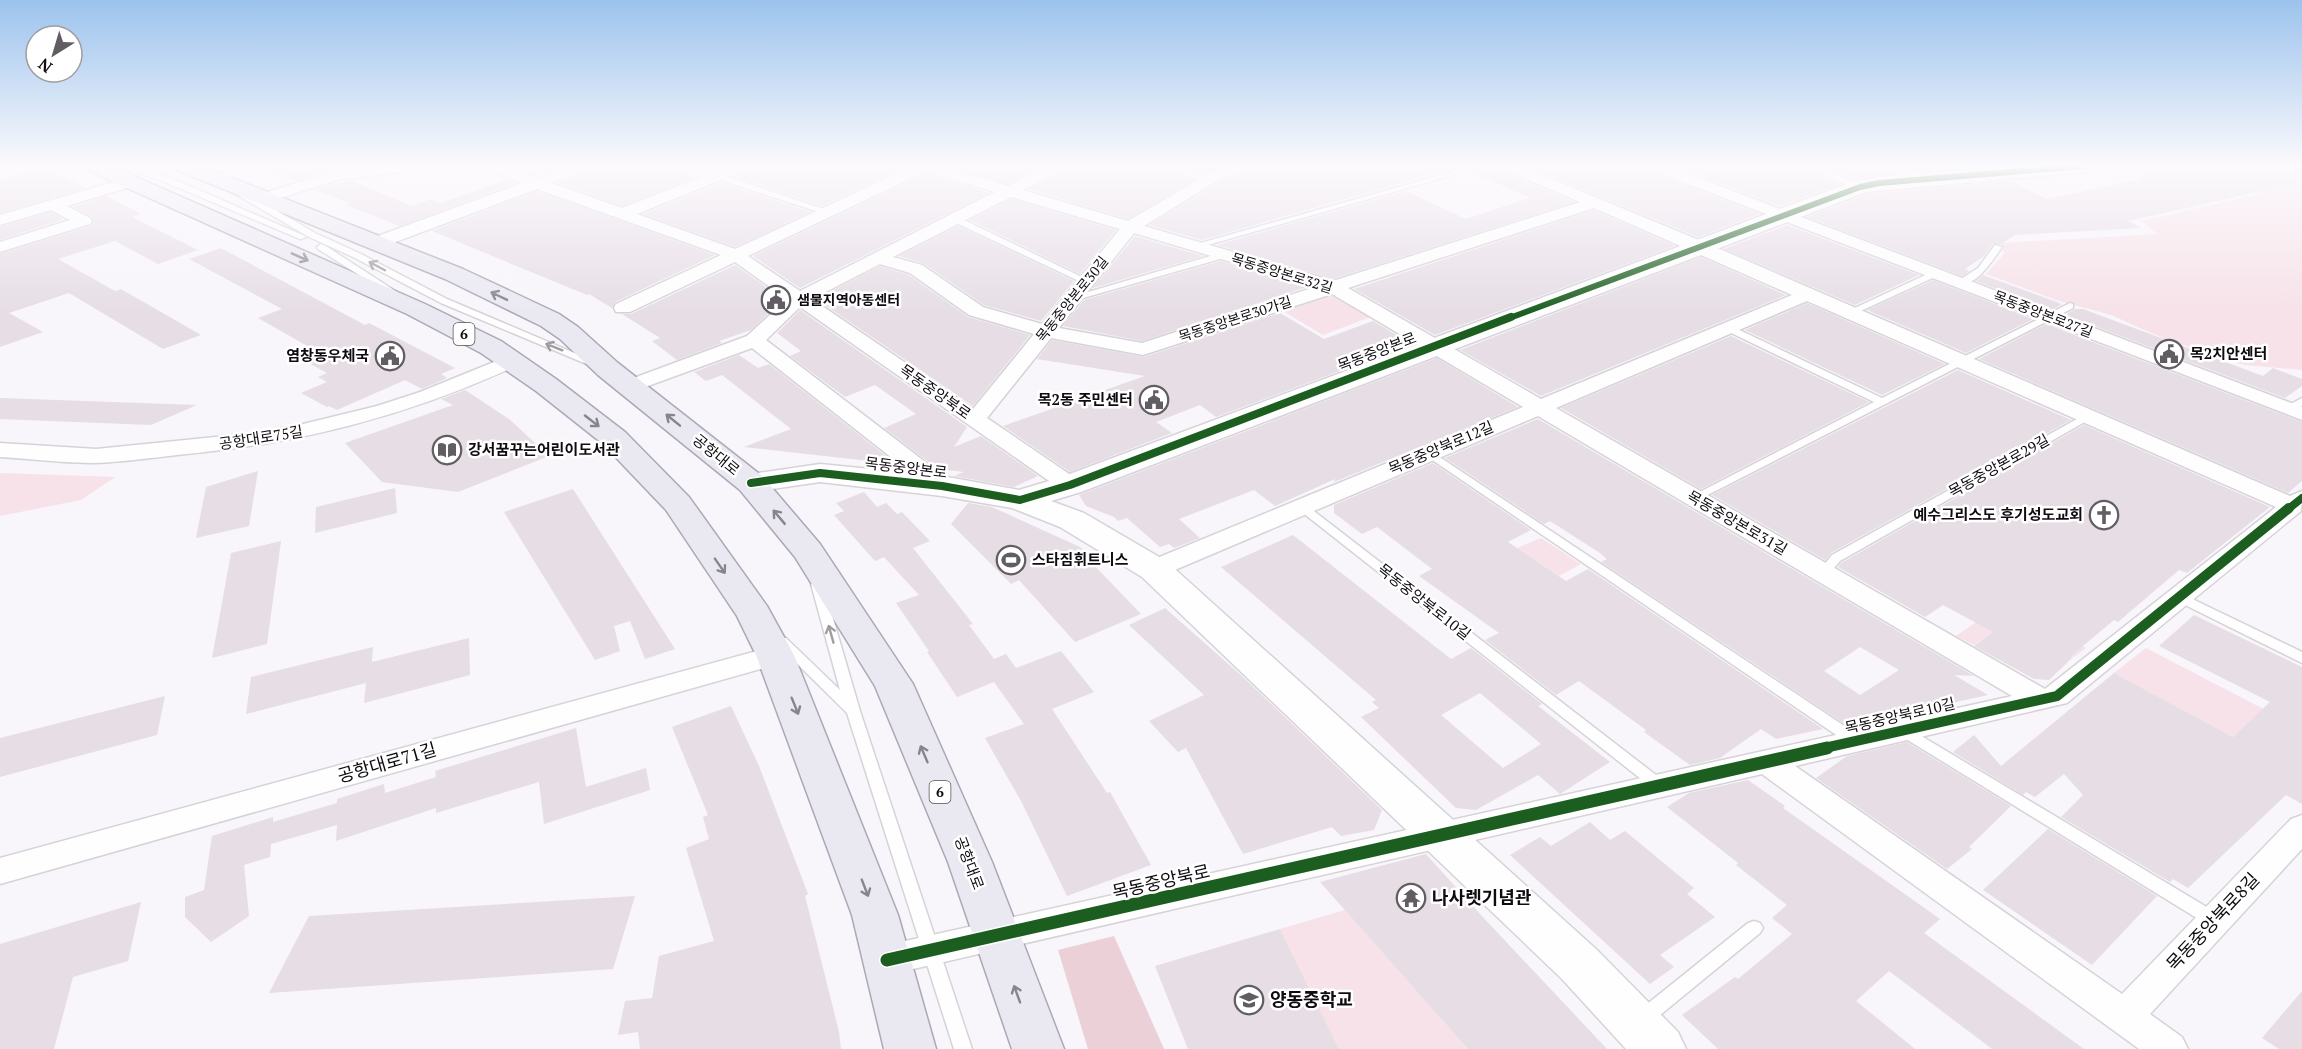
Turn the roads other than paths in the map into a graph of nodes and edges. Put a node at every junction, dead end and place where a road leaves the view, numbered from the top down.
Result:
1 (18, 215) edge
2 (72, 215) edge
3 (215, 215) edge
4 (278, 215) edge
5 (306, 215) edge
6 (451, 215) edge
7 (625, 215) edge
8 (822, 215) edge
9 (963, 215) edge
10 (1090, 215) edge
11 (1150, 215) edge
12 (1305, 215) edge
13 (1556, 215) edge
14 (1626, 215) edge
15 (1784, 215) joint
16 (955, 219) junction
17 (0, 220) edge
18 (1130, 227) junction
19 (376, 243) junction
20 (1194, 246) junction
21 (0, 247) edge
22 (1700, 247) junction
23 (1998, 247) dead end
24 (736, 255) junction
25 (1224, 255) junction
26 (879, 258) junction
27 (1936, 273) junction
28 (1086, 281) junction
29 (1961, 283) junction
30 (1333, 287) junction
31 (1807, 295) junction
32 (799, 298) junction
33 (1074, 298) junction
34 (2070, 306) dead end
35 (623, 308) dead end
36 (1849, 314) junction
37 (2049, 317) junction
38 (1728, 328) junction
39 (1046, 332) junction
40 (754, 340) junction
41 (1434, 346) junction
42 (511, 361) junction
43 (1961, 363) junction
44 (619, 378) junction
45 (1883, 402) junction
46 (1539, 407) junction
47 (2298, 408) edge
48 (2086, 417) junction
49 (975, 420) junction
50 (0, 450) edge
51 (1429, 453) junction
52 (751, 483) junction
53 (1070, 485) junction
54 (942, 486) junction
55 (1694, 498) junction
56 (1020, 500) junction
57 (2298, 502) edge
58 (1302, 507) junction
59 (808, 551) junction
60 (1154, 569) junction
61 (1823, 573) junction
62 (2180, 597) junction
63 (754, 614) junction
64 (775, 656) junction
65 (2302, 658) edge
66 (2040, 699) junction
67 (853, 711) junction
68 (1903, 730) junction
69 (1856, 741) junction
70 (1766, 762) junction
71 (1660, 786) junction
72 (2302, 828) edge
73 (1443, 836) junction
74 (0, 872) edge
75 (2215, 920) junction
76 (1754, 928) dead end
77 (996, 937) junction
78 (931, 951) junction
79 (887, 960) junction
80 (2124, 1017) junction
81 (1648, 1036) edge
82 (910, 1049) edge
83 (963, 1049) edge
84 (1038, 1049) edge
85 (2169, 1049) edge

1 - 17 street
2 - 21 street
3 -> 42 main road, 6
44 -> 4 lane
5 - 19 main road, 공항대로 / 6
6 - 19 street
7 - 24 street, 목동중앙북로
8 - 24 street
9 - 16 street
10 - 18 street, 목동중앙본로32길
11 - 18 street, 목동중앙본로30길
12 - 20 lane
13 - 30 street, 목동중앙본로30가길
14 - 22 street
15 - 22 street, 목동중앙본로
15 - 27 street, 목동중앙본로27길
16 - 26 street
16 - 28 lane
18 - 20 street, 목동중앙본로32길
18 - 28 street, 목동중앙본로30길
44 -> 19 main road, 공항대로 / 6
20 - 25 street, 목동중앙본로32길
22 - 31 street
22 - 41 street, 목동중앙본로
23 - 29 lane
24 - 32 street, 목동중앙북로
24 - 35 street
25 - 30 street, 목동중앙본로32길
25 - 33 lane, 목동중앙본로32길
26 - 32 street
26 - 39 street, 목동중앙본로30가길
27 - 29 street, 목동중앙본로27길
27 - 36 lane
28 - 33 street, 목동중앙본로30길
29 - 37 street, 목동중앙본로27길
30 - 39 street, 목동중앙본로30가길
30 - 41 street, 목동중앙본로32길
31 - 36 street
31 - 38 street, 목동중앙북로12길
32 - 40 street
32 - 49 street, 목동중앙북로
33 - 39 street, 목동중앙본로30길
34 - 37 lane
36 - 43 street
37 - 43 lane
37 - 47 street, 목동중앙본로27길
38 - 45 lane
38 - 46 street, 목동중앙북로12길
39 - 49 street, 목동중앙본로30길
40 - 44 street
40 - 54 street, 목동중앙본로
41 - 46 street, 목동중앙본로31길
41 - 53 street, 목동중앙본로
42 - 50 street, 공항대로75길
42 -> 63 main road, 6
43 - 45 lane
43 - 48 street
52 -> 44 main road, 공항대로 / 6
45 - 55 lane
46 - 51 street, 목동중앙북로12길
46 - 55 street, 목동중앙본로31길
48 - 57 street
48 - 61 lane, 목동중앙본로29길
49 - 53 street, 목동중앙북로
51 - 58 street, 목동중앙북로12길
51 - 69 lane, 목동중앙북로10길
52 - 54 street, 목동중앙본로
59 -> 52 main road, 공항대로 / 6
53 - 56 street, 목동중앙본로
54 - 56 street, 목동중앙본로
55 - 61 street, 목동중앙본로31길
56 - 60 street
57 - 62 street, 목동중앙북로10길
58 - 60 street, 목동중앙북로12길
58 - 71 lane, 목동중앙북로10길
67 -> 59 lane
77 -> 59 main road, 공항대로 / 6
60 - 73 street
61 - 66 street, 목동중앙본로31길
62 - 65 lane
62 - 66 street, 목동중앙북로10길
63 - 64 main road, 6
63 - 67 lane
64 - 74 street, 공항대로71길
64 -> 79 main road, 6
66 - 68 street, 목동중앙북로10길
67 - 78 lane
68 - 69 street, 목동중앙북로10길
68 - 75 lane
69 - 70 street, 목동중앙북로10길
70 - 71 street, 목동중앙북로10길
70 - 80 street
71 - 73 street, 목동중앙북로10길
72 - 75 street, 목동중앙북로8길
73 - 77 street, 목동중앙북로
73 - 81 street
75 - 80 street, 목동중앙북로8길
76 - 81 lane
77 - 78 street, 목동중앙북로
84 -> 77 main road, 공항대로 / 6
78 - 79 street, 목동중앙북로
78 - 83 lane
79 - 82 main road, 6
80 - 85 street

